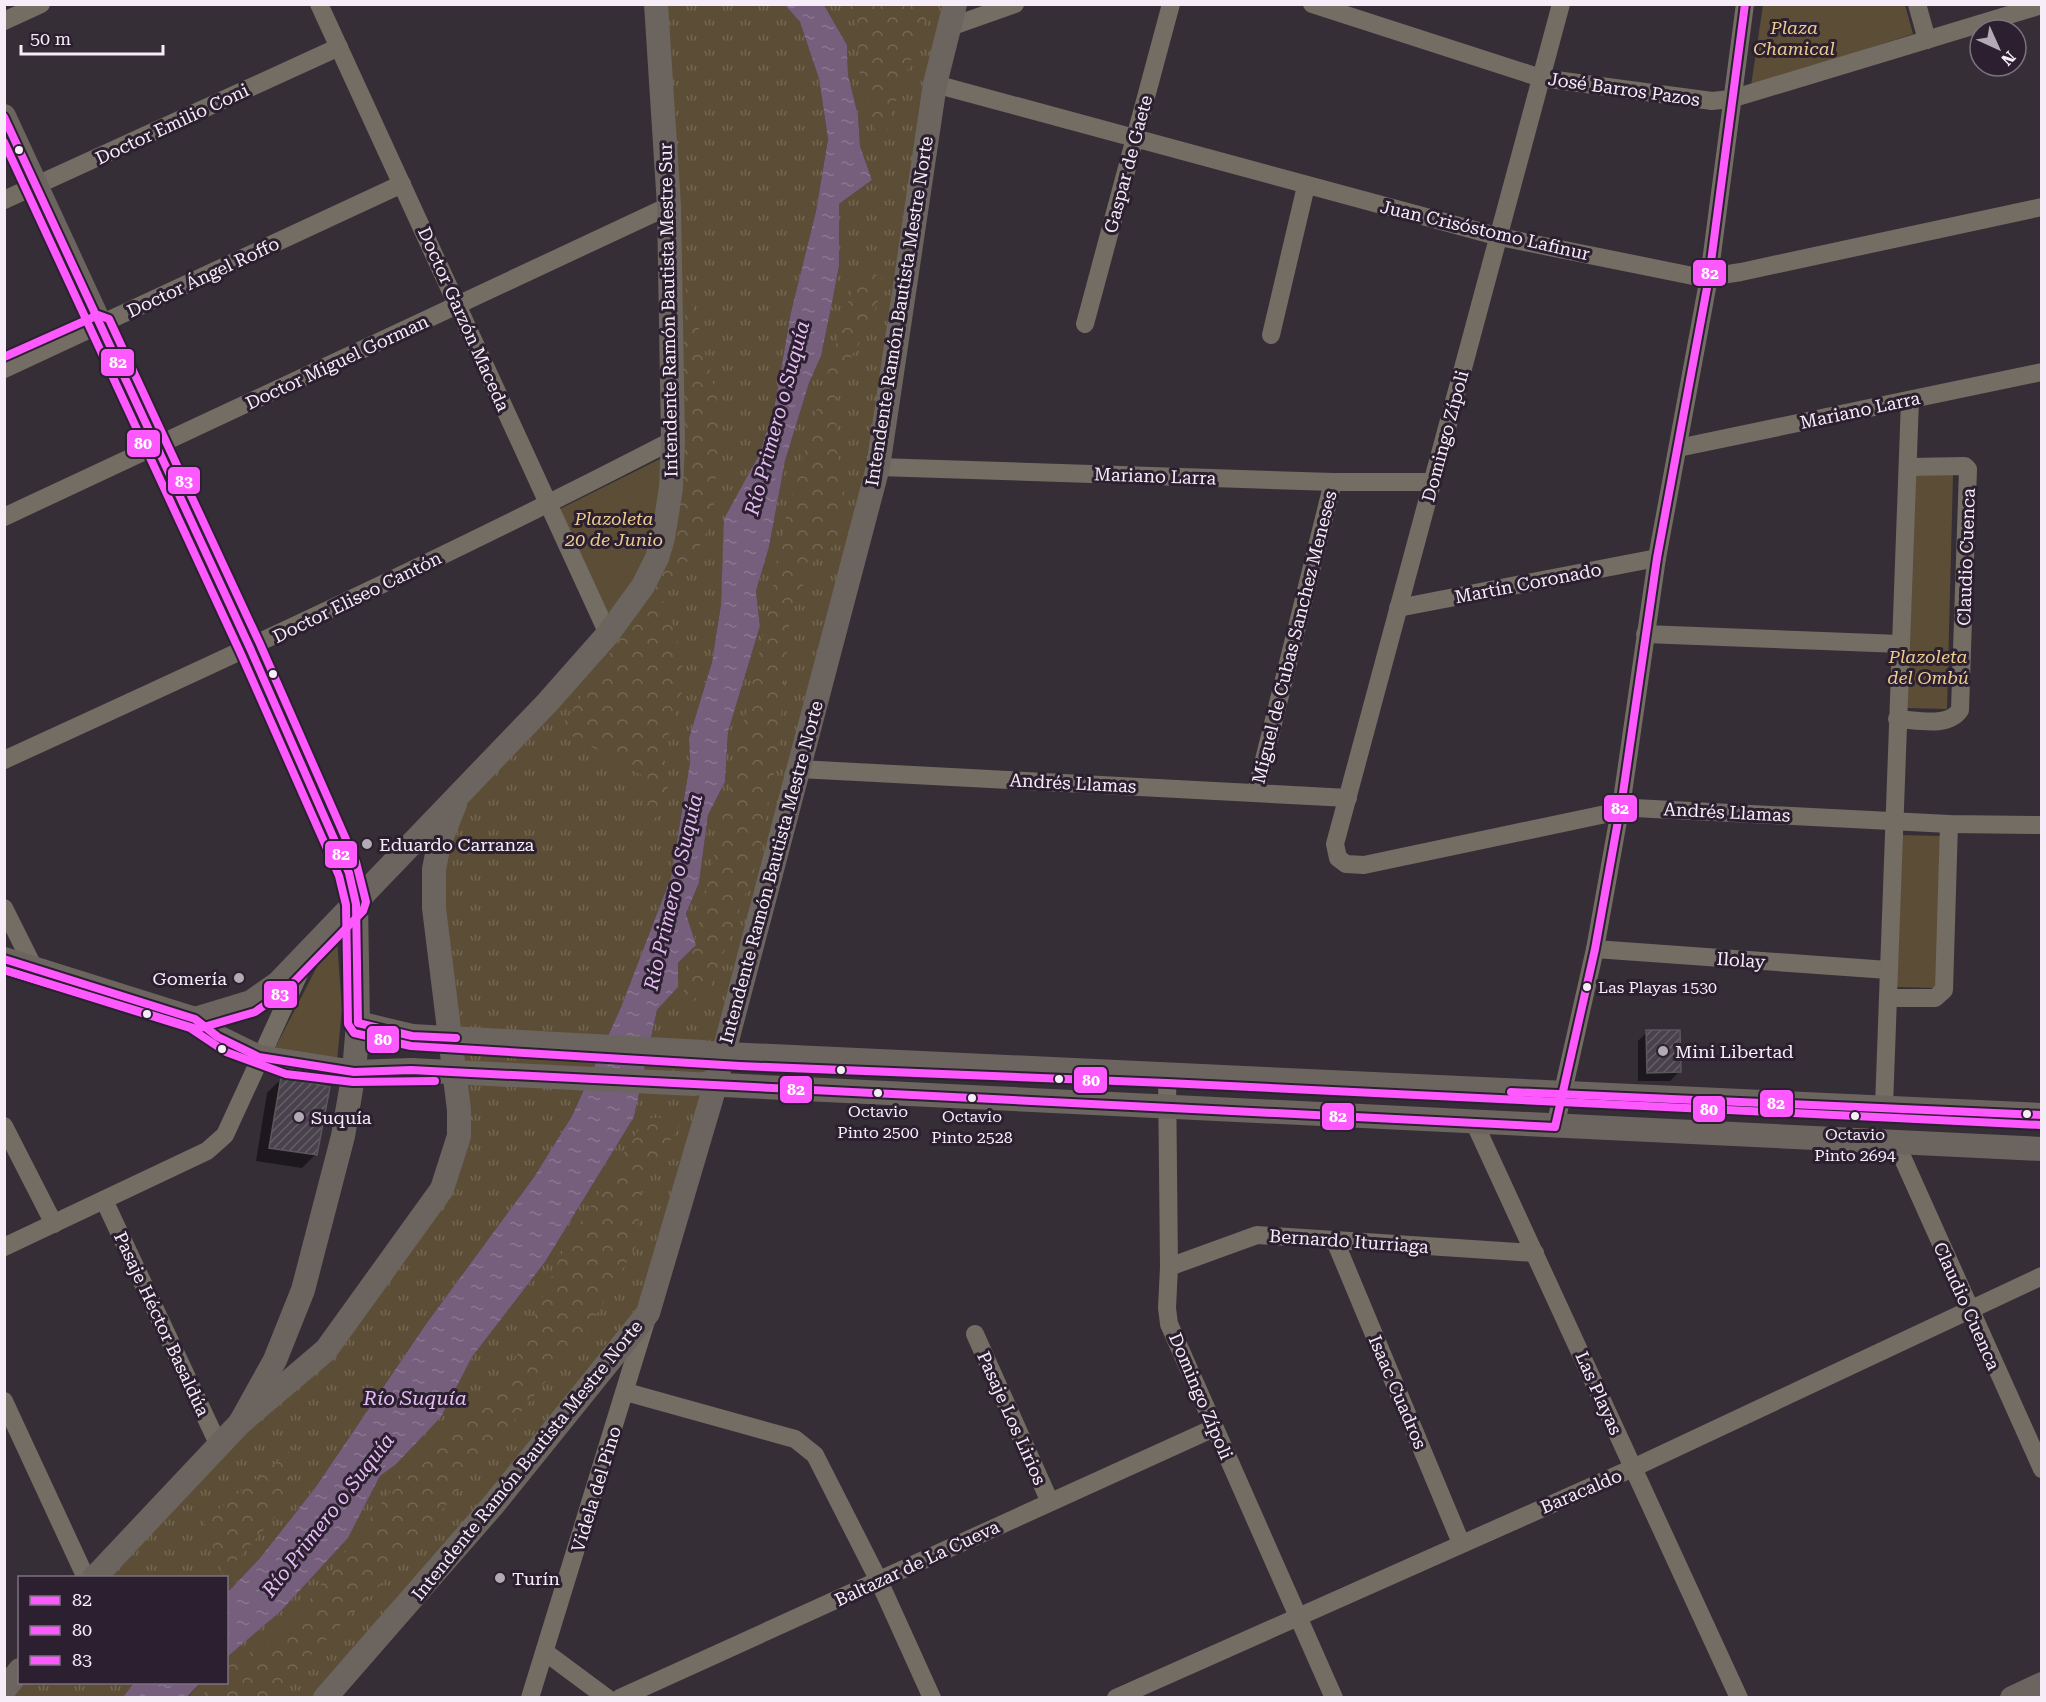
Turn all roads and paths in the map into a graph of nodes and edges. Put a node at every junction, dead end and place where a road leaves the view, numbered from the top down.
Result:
1 (40, 4) edge
2 (319, 4) edge
3 (656, 4) edge
4 (955, 4) edge
5 (1016, 4) edge
6 (1171, 4) edge
7 (1312, 4) edge
8 (1561, 4) edge
9 (1745, 4) edge
10 (1917, 4) edge
11 (2042, 5) edge
12 (4, 21) edge
13 (947, 28) junction
14 (1927, 40) junction
15 (339, 47) junction
16 (1541, 78) junction
17 (935, 84) junction
18 (1731, 99) junction
19 (4, 116) edge
20 (1134, 140) junction
21 (402, 184) junction
22 (37, 185) junction
23 (1306, 186) junction
24 (4, 200) edge
25 (669, 206) junction
26 (2042, 207) edge
27 (1500, 237) junction
28 (1708, 277) junction
29 (458, 305) junction
30 (1085, 324) dead end
31 (101, 325) junction
32 (1270, 335) dead end
33 (4, 369) edge
34 (2042, 372) edge
35 (1910, 400) junction
36 (673, 440) junction
37 (157, 447) junction
38 (1678, 448) junction
39 (878, 467) junction
40 (1909, 467) junction
41 (1333, 482) junction
42 (1432, 482) junction
43 (547, 505) junction
44 (4, 517) edge
45 (1657, 558) junction
46 (1398, 608) junction
47 (608, 634) junction
48 (1645, 634) junction
49 (1900, 644) junction
50 (250, 648) junction
51 (1897, 719) junction
52 (4, 760) edge
53 (799, 769) junction
54 (1256, 792) junction
55 (459, 793) junction
56 (1348, 798) junction
57 (1619, 812) junction
58 (1893, 820) junction
59 (1949, 824) junction
60 (2042, 825) edge
61 (1346, 864) joint
62 (356, 904) junction
63 (4, 908) edge
64 (312, 946) junction
65 (1595, 949) junction
66 (4, 959) edge
67 (33, 966) junction
68 (1888, 970) junction
69 (1888, 998) junction
70 (195, 1019) junction
71 (358, 1023) junction
72 (713, 1054) junction
73 (259, 1057) junction
74 (354, 1072) junction
75 (1167, 1073) junction
76 (705, 1085) junction
77 (1563, 1095) junction
78 (1168, 1106) junction
79 (1884, 1106) junction
80 (2042, 1115) edge
81 (1474, 1122) junction
82 (4, 1126) edge
83 (1555, 1127) junction
84 (1895, 1141) junction
85 (2042, 1149) edge
86 (104, 1200) junction
87 (54, 1224) junction
88 (1335, 1240) junction
89 (4, 1247) edge
90 (1535, 1252) junction
91 (1169, 1267) junction
92 (2042, 1276) edge
93 (1968, 1309) junction
94 (648, 1313) junction
95 (975, 1334) dead end
96 (626, 1392) junction
97 (4, 1401) edge
98 (240, 1423) junction
99 (1214, 1428) junction
100 (220, 1448) junction
101 (1633, 1468) junction
102 (2042, 1469) edge
103 (1050, 1502) junction
104 (1461, 1543) junction
105 (85, 1576) edge
106 (96, 1576) edge
107 (879, 1581) junction
108 (1298, 1618) junction
109 (545, 1652) junction
110 (18, 1672) edge
111 (2042, 1684) edge
112 (4, 1690) edge
113 (325, 1698) edge
114 (530, 1698) edge
115 (607, 1698) edge
116 (620, 1698) edge
117 (932, 1698) edge
118 (1116, 1698) edge
119 (1334, 1698) edge
120 (1739, 1698) edge
121 (2012, 1698) edge

1 - 12 street
2 - 15 street, Doctor Garzón Maceda
3 - 25 main road, Intendente Ramón Bautista Mestre Sur
4 - 13 main road, Intendente Ramón Bautista Mestre Norte
5 - 13 street
6 - 20 street, Gaspar de Gaete
7 - 16 street, José Barros Pazos
8 - 16 street, Domingo Zípoli
9 - 18 street
10 - 14 street
11 - 14 street, José Barros Pazos
13 - 17 main road, Intendente Ramón Bautista Mestre Norte
14 - 18 street, José Barros Pazos
15 - 21 street, Doctor Garzón Maceda
15 - 22 street, Doctor Emilio Coni
16 - 18 street, José Barros Pazos
16 - 27 street, Domingo Zípoli
17 - 20 street, Juan Crisóstomo Lafinur
17 - 39 main road, Intendente Ramón Bautista Mestre Norte
18 - 28 street
19 - 22 main road
20 - 23 street, Juan Crisóstomo Lafinur
20 - 30 street, Gaspar de Gaete
21 - 29 street, Doctor Garzón Maceda
21 - 31 street, Doctor Ángel Roffo
22 - 24 street, Doctor Emilio Coni
22 - 31 main road
23 - 27 street, Juan Crisóstomo Lafinur
23 - 32 street
25 - 29 street, Doctor Miguel Gorman
25 - 36 main road, Intendente Ramón Bautista Mestre Sur
26 - 28 street, Juan Crisóstomo Lafinur
27 - 28 street, Juan Crisóstomo Lafinur
27 - 42 street, Domingo Zípoli
28 - 38 street
29 - 37 street, Doctor Miguel Gorman
29 - 43 street, Doctor Garzón Maceda
31 - 33 street, Doctor Ángel Roffo
31 - 37 main road
34 - 35 street, Mariano Larra
35 - 38 street, Mariano Larra
35 - 40 street
36 - 43 street, Doctor Eliseo Cantón
36 - 47 main road, Intendente Ramón Bautista Mestre Sur
37 - 44 street, Doctor Miguel Gorman
37 - 50 main road
38 - 45 street
39 - 41 street, Mariano Larra
39 - 53 main road, Intendente Ramón Bautista Mestre Norte
40 - 49 street
40 - 51 street, Claudio Cuenca
41 - 42 street, Mariano Larra
41 - 54 street, Miguel de Cubas Sanchez Meneses
42 - 46 street, Domingo Zípoli
43 - 47 street, Doctor Garzón Maceda
43 - 50 street, Doctor Eliseo Cantón
45 - 46 street, Martín Coronado
45 - 48 street
46 - 56 street, Domingo Zípoli
47 - 55 main road, Intendente Ramón Bautista Mestre Sur
48 - 49 street
48 - 57 street
49 - 51 street
50 - 52 street, Doctor Eliseo Cantón
50 - 62 main road
51 - 58 street
53 - 54 street, Andrés Llamas
53 - 72 main road, Intendente Ramón Bautista Mestre Norte
54 - 56 street, Andrés Llamas
55 - 62 main road, Intendente Ramón Bautista Mestre Sur
55 - 98 main road, Intendente Ramón Bautista Mestre Sur
56 - 61 street, Domingo Zípoli
57 - 58 street, Andrés Llamas
57 - 61 street, Andrés Llamas
57 - 65 street
58 - 59 street, Andrés Llamas
58 - 68 street
59 - 60 street, Andrés Llamas
59 - 69 street
62 - 64 main road
62 - 71 main road, Intendente Ramón Bautista Mestre Sur
63 - 67 street
64 - 70 main road
64 - 73 street
65 - 68 street, Ilolay
65 - 77 street
66 - 67 main road
67 - 70 main road
68 - 69 street
69 - 79 street
70 - 73 main road
71 - 72 main road, bridge
71 - 74 main road, Intendente Ramón Bautista Mestre Sur
72 - 75 main road
72 - 76 main road, Intendente Ramón Bautista Mestre Norte
73 - 74 main road
73 - 86 street
74 - 76 main road, bridge
74 - 98 main road, Intendente Ramón Bautista Mestre Sur
75 - 77 main road
75 - 78 street, Domingo Zípoli
76 - 78 main road
76 - 94 main road, Intendente Ramón Bautista Mestre Norte
77 - 79 main road
77 - 83 street
78 - 81 main road
78 - 91 street, Domingo Zípoli
79 - 80 main road
81 - 83 main road
81 - 90 street, Las Playas
82 - 87 street
83 - 84 main road
84 - 85 main road
84 - 93 street, Claudio Cuenca
86 - 87 street
86 - 100 street, Pasaje Héctor Basaldúa
87 - 89 street
88 - 90 street, Bernardo Iturriaga
88 - 91 street, Bernardo Iturriaga
88 - 104 street, Isaac Cuadros
90 - 101 street, Las Playas
91 - 99 street, Domingo Zípoli
92 - 93 street, Baracaldo
93 - 101 street, Baracaldo
93 - 102 street, Claudio Cuenca
94 - 96 street, Videla del Pino
94 - 113 main road, Intendente Ramón Bautista Mestre Norte
95 - 103 street, Pasaje Los Lirios
96 - 107 street
96 - 109 street, Videla del Pino
97 - 105 street
98 - 100 main road, Intendente Ramón Bautista Mestre Sur
99 - 103 street, Baltazar de La Cueva
99 - 108 street, Domingo Zípoli
100 - 106 main road, Intendente Ramón Bautista Mestre Sur
101 - 104 street, Baracaldo
101 - 120 street, Las Playas
103 - 107 street, Baltazar de La Cueva
104 - 108 street, Baracaldo
107 - 116 street, Baltazar de La Cueva
107 - 117 street
108 - 118 street, Baracaldo
108 - 119 street, Domingo Zípoli
109 - 114 street, Videla del Pino
109 - 115 street
110 - 112 main road
111 - 121 main road

